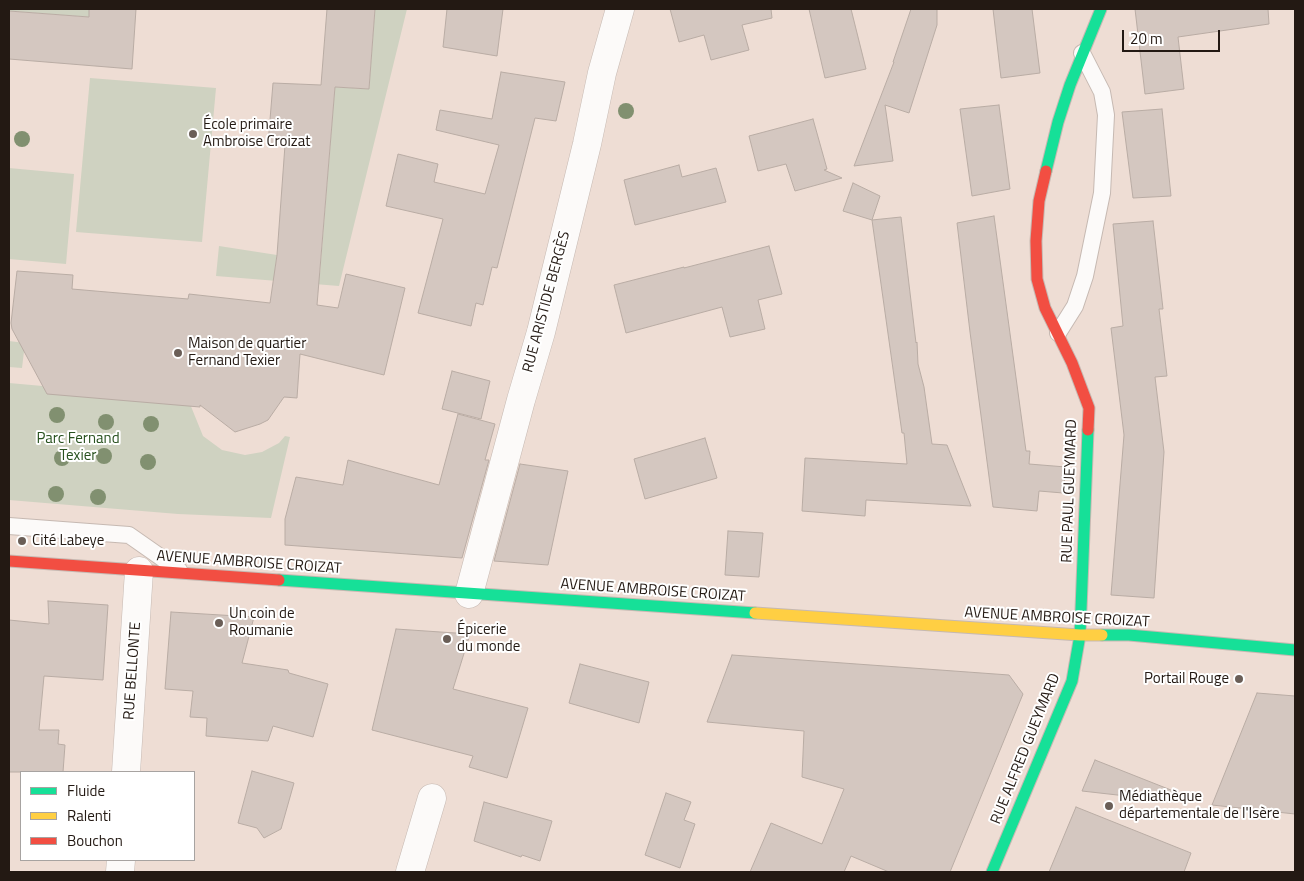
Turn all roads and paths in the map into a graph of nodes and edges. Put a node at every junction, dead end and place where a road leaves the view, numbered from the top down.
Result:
1 (620, 9) edge
2 (1100, 9) edge
3 (1082, 53) junction
4 (1058, 333) junction
5 (9, 526) edge
6 (9, 561) edge
7 (139, 571) junction
8 (185, 574) junction
9 (469, 594) junction
10 (1080, 634) junction
11 (1295, 650) edge
12 (126, 771) edge
13 (432, 798) dead end
14 (410, 872) edge
15 (992, 872) edge

1 - 9 street, RUE ARISTIDE BERGÈS
2 - 3 street, RUE PAUL GUEYMARD
3 - 4 street, RUE PAUL GUEYMARD
3 - 4 lane
4 - 10 street, RUE PAUL GUEYMARD
5 - 8 lane
6 - 7 street, AVENUE AMBROISE CROIZAT
7 - 8 street, AVENUE AMBROISE CROIZAT
7 - 12 street, RUE BELLONTE
8 - 9 street, AVENUE AMBROISE CROIZAT
9 - 10 street, AVENUE AMBROISE CROIZAT
10 - 11 street, AVENUE AMBROISE CROIZAT
10 - 15 street, RUE ALFRED GUEYMARD
13 - 14 street

